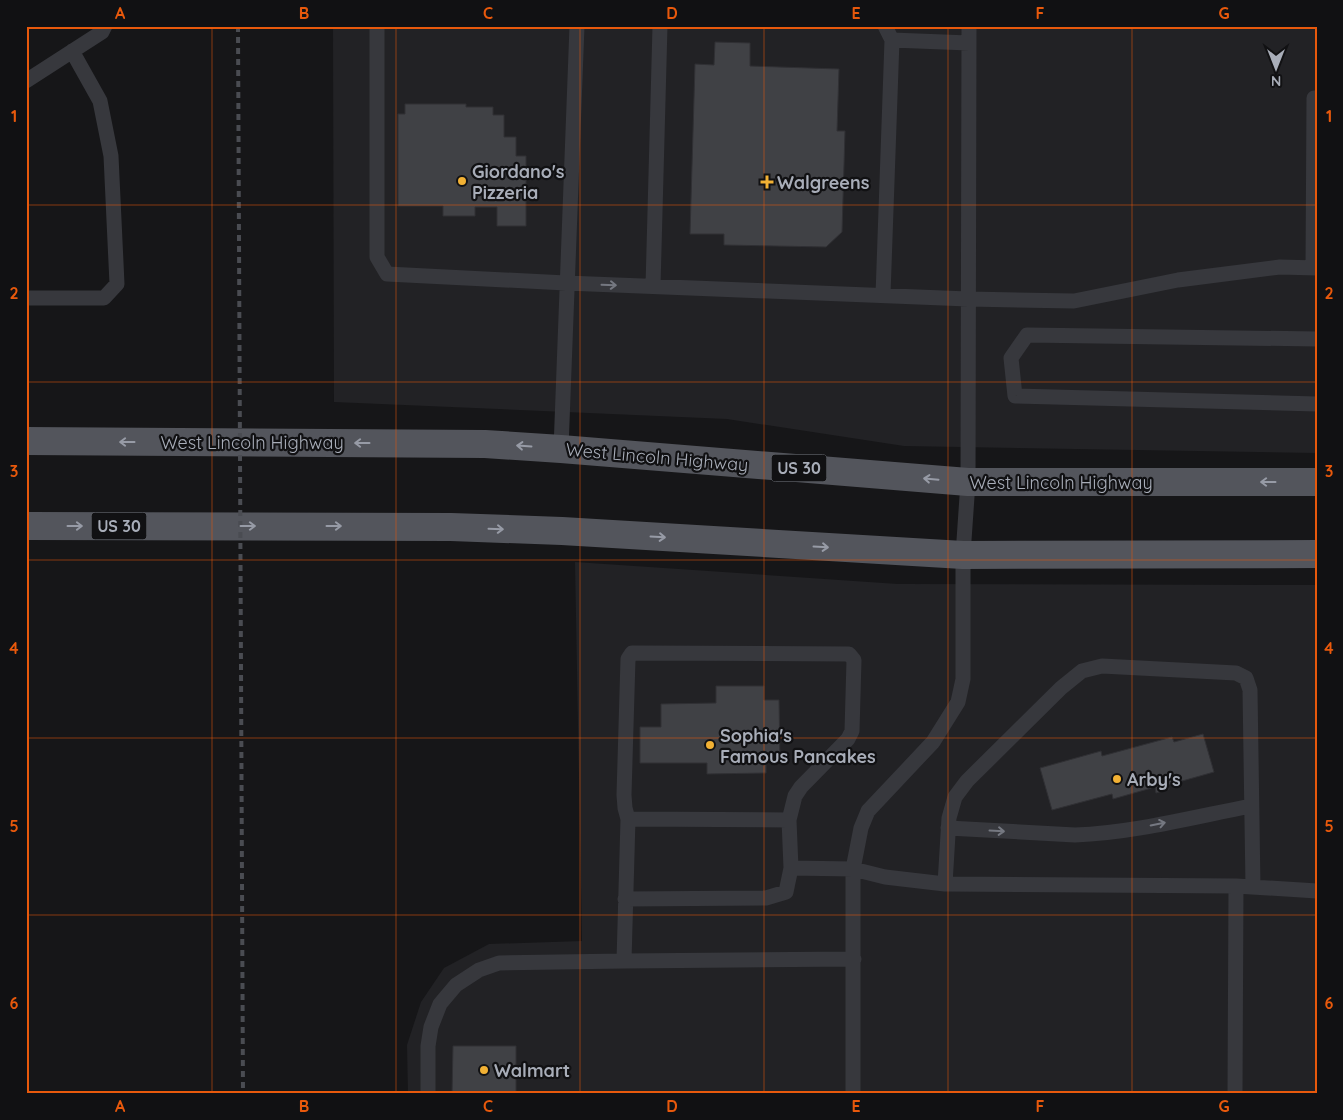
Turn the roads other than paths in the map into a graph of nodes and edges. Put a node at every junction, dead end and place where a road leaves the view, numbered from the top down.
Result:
1 (105, 26) edge
2 (377, 26) edge
3 (577, 26) edge
4 (660, 26) edge
5 (885, 26) edge
6 (969, 26) edge
7 (892, 40) junction
8 (969, 43) junction
9 (72, 51) junction
10 (26, 82) edge
11 (1317, 98) edge
12 (1315, 182) edge
13 (1315, 268) edge
14 (566, 283) junction
15 (653, 286) junction
16 (883, 296) junction
17 (26, 298) edge
18 (968, 299) junction
19 (1317, 340) edge
20 (1317, 404) edge
21 (26, 441) edge
22 (561, 449) junction
23 (968, 482) junction
24 (1317, 482) edge
25 (26, 526) edge
26 (1317, 554) edge
27 (963, 555) junction
28 (1252, 806) junction
29 (628, 819) junction
30 (789, 820) junction
31 (948, 828) junction
32 (791, 868) junction
33 (853, 869) junction
34 (945, 884) junction
35 (1236, 886) junction
36 (1253, 887) junction
37 (1317, 891) edge
38 (625, 899) junction
39 (854, 959) junction
40 (624, 961) junction
41 (428, 1094) edge
42 (853, 1094) edge
43 (1235, 1094) edge

1 - 9 lane
2 - 14 lane
3 - 14 lane
4 - 15 lane
5 - 7 lane
6 - 8 lane
7 - 8 lane
7 - 16 lane
8 - 18 lane
9 - 10 lane
9 - 17 lane
11 - 12 lane
12 - 13 lane
13 - 18 lane
14 -> 15 lane
14 - 22 lane
15 - 16 lane
16 - 18 lane
18 - 23 lane
19 - 20 lane
22 -> 21 main road, West Lincoln Highway / US 30
23 -> 22 main road, West Lincoln Highway / US 30
24 -> 23 main road, West Lincoln Highway / US 30
23 - 27 lane
25 -> 27 main road, US 30
26 - 27 main road, US 30
27 - 33 lane
31 -> 28 lane
28 - 31 lane
28 - 36 lane
29 - 30 lane
29 - 30 lane
29 - 38 lane
30 - 32 lane
31 - 34 lane
32 - 33 lane
32 - 38 lane
33 - 34 lane
33 - 39 lane
34 - 35 lane
35 - 36 lane
35 - 43 lane
36 - 37 lane
38 - 40 lane
39 - 40 lane
39 - 42 lane
40 - 41 lane

